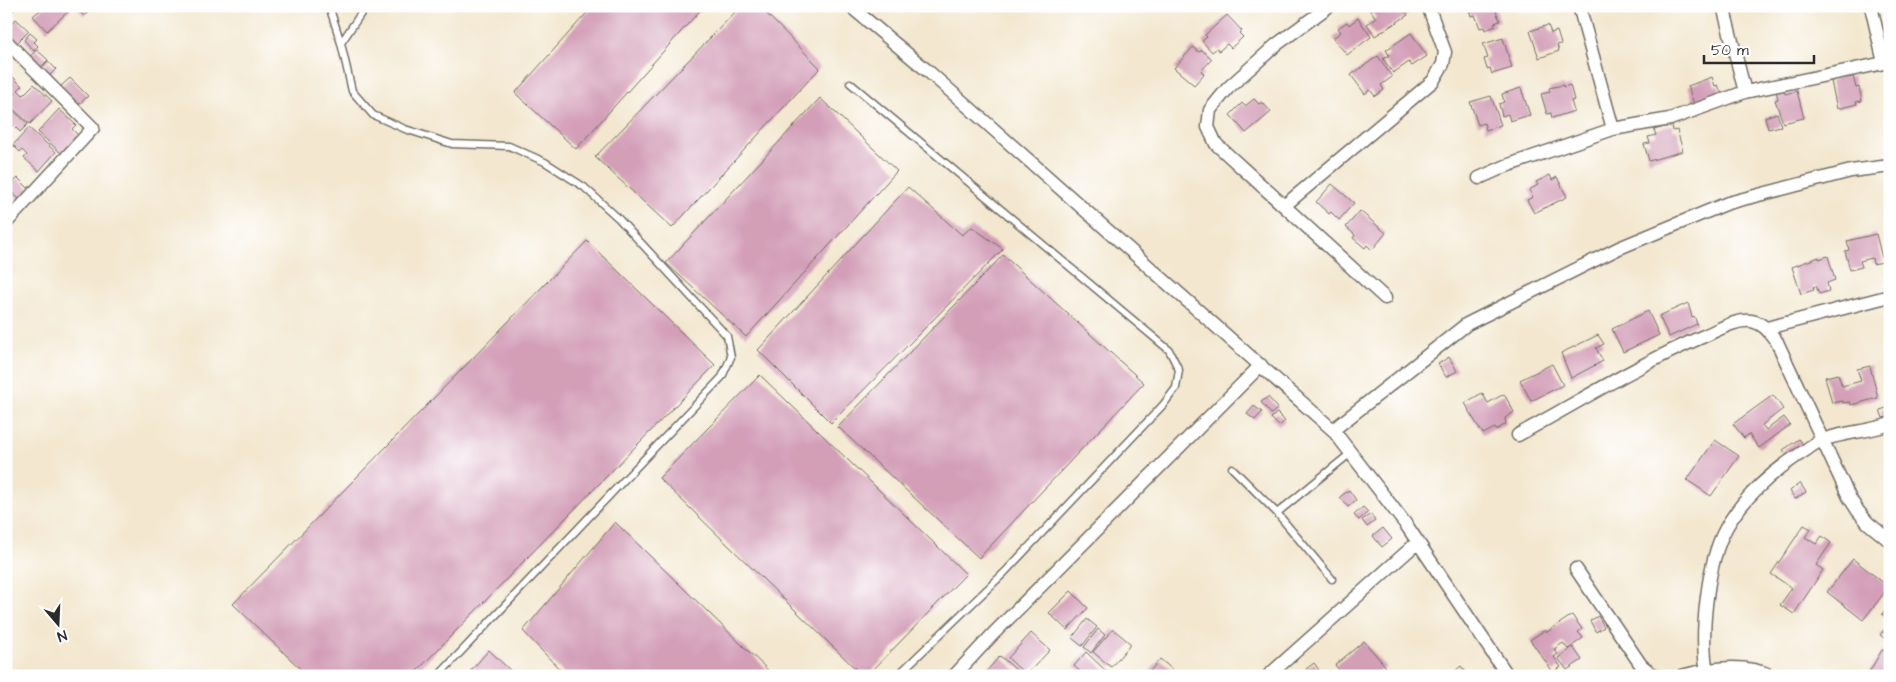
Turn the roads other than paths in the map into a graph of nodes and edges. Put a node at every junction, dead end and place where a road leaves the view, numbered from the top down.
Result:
1 (329, 6) edge
2 (366, 6) edge
3 (850, 6) edge
4 (1329, 6) edge
5 (1428, 6) edge
6 (1579, 6) edge
7 (1723, 6) edge
8 (1871, 6) edge
9 (6, 41) edge
10 (341, 43) junction
11 (1887, 63) edge
12 (850, 83) dead end
13 (1745, 92) junction
14 (1613, 128) junction
15 (1890, 166) edge
16 (1479, 178) dead end
17 (1284, 206) junction
18 (6, 223) edge
19 (1890, 296) edge
20 (1385, 298) dead end
21 (1766, 328) junction
22 (1261, 364) junction
23 (1890, 424) edge
24 (1333, 430) junction
25 (1518, 435) dead end
26 (1822, 440) junction
27 (1352, 452) junction
28 (1232, 468) dead end
29 (1277, 513) junction
30 (1890, 541) edge
31 (1418, 542) junction
32 (1576, 569) dead end
33 (1332, 579) dead end
34 (1707, 672) edge
35 (1503, 674) edge
36 (438, 676) edge
37 (897, 676) edge
38 (954, 676) edge
39 (1268, 676) edge
40 (1657, 676) edge
41 (1682, 676) edge
42 (1772, 676) edge

1 - 10 lane
2 - 10 lane
3 - 22 street
4 - 17 street
5 - 17 street
6 - 14 street
7 - 13 street
8 - 11 street
9 - 18 street
10 - 36 lane
11 - 13 street
12 - 37 lane
13 - 14 street
14 - 16 street
15 - 24 street
17 - 20 street
19 - 21 street
21 - 25 street
21 - 26 street
22 - 24 street
22 - 38 street
23 - 26 street
24 - 27 street
26 - 30 street
26 - 34 street
27 - 29 lane
27 - 31 street
28 - 29 lane
29 - 33 lane
31 - 35 street
31 - 39 street
32 - 40 street
34 - 41 street
34 - 42 street

